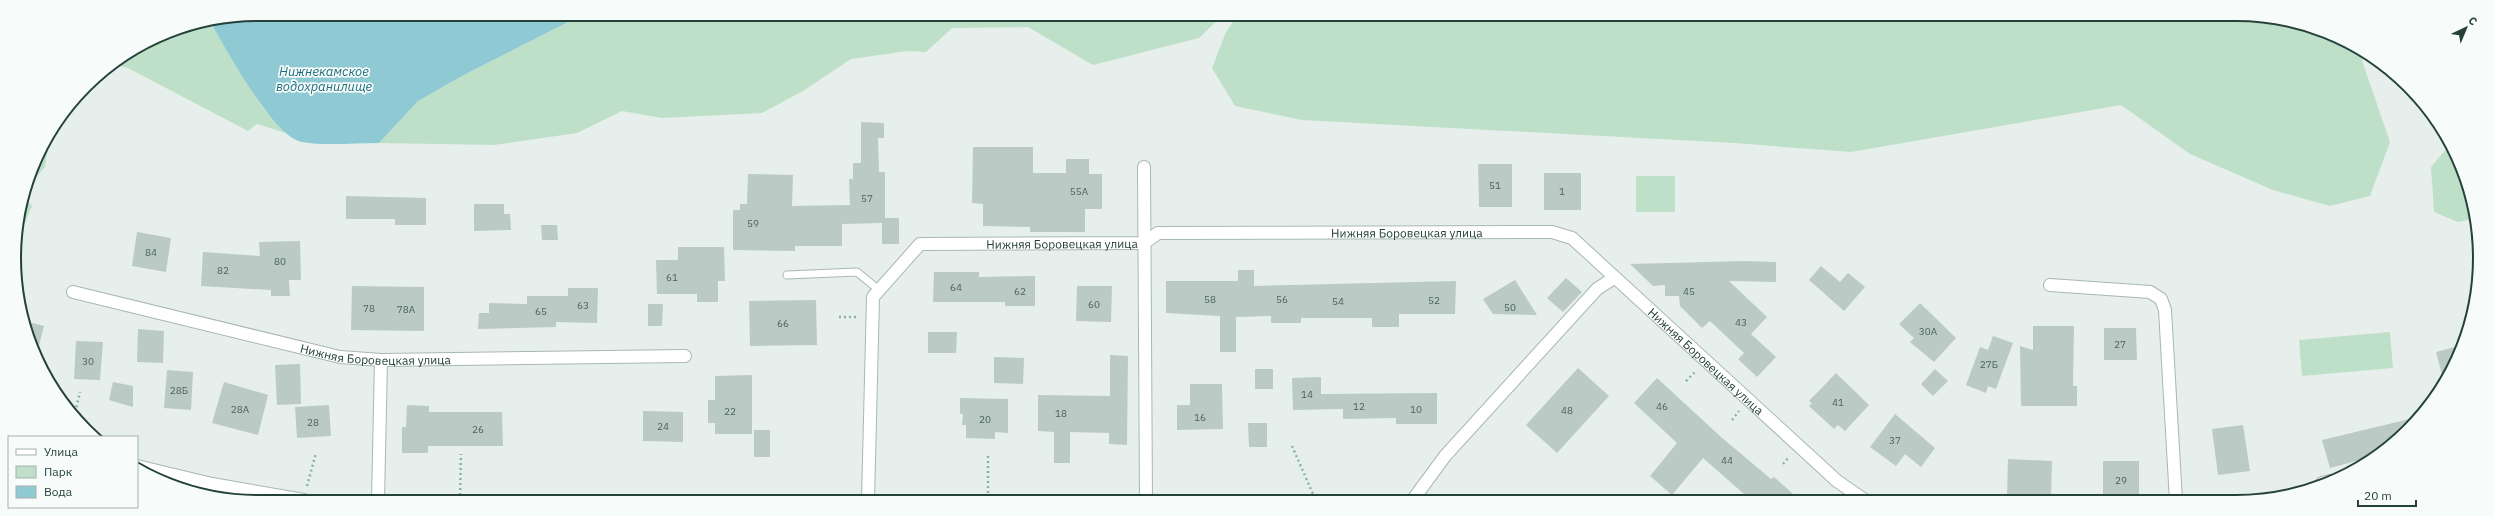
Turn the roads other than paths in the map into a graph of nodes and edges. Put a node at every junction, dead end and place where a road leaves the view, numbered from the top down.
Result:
1 (1144, 167) dead end
2 (1144, 243) junction
3 (787, 275) dead end
4 (1614, 278) junction
5 (2050, 285) dead end
6 (73, 292) dead end
7 (876, 294) junction
8 (685, 356) dead end
9 (381, 360) junction
10 (150, 469) edge
11 (275, 495) edge
12 (378, 495) edge
13 (868, 495) edge
14 (1146, 495) edge
15 (1416, 495) edge
16 (1857, 495) edge
17 (2176, 495) edge

1 - 2 street
2 - 4 street, Нижняя Боровецкая улица
2 - 7 street, Нижняя Боровецкая улица
2 - 14 street
3 - 7 lane
4 - 15 street
4 - 16 street, Нижняя Боровецкая улица
5 - 17 street
6 - 9 street, Нижняя Боровецкая улица
7 - 13 street
8 - 9 street, Нижняя Боровецкая улица
9 - 12 street
10 - 11 street

